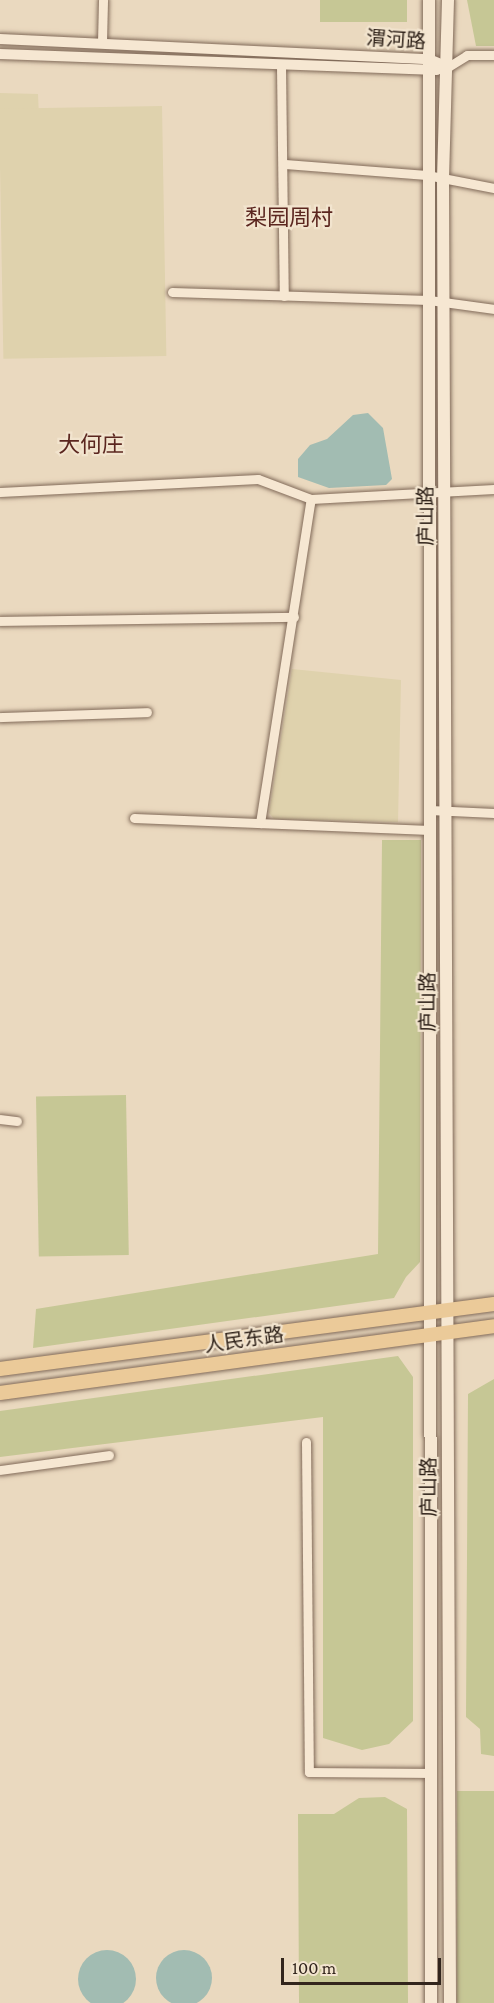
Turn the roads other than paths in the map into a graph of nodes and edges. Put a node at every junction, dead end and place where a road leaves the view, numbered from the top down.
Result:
1 (103, 0) edge
2 (429, 0) edge
3 (448, 0) edge
4 (0, 39) edge
5 (102, 42) junction
6 (0, 54) edge
7 (494, 55) edge
8 (429, 59) junction
9 (281, 66) junction
10 (448, 67) junction
11 (428, 73) junction
12 (285, 164) junction
13 (427, 175) junction
14 (443, 177) junction
15 (494, 188) edge
16 (172, 292) dead end
17 (284, 296) junction
18 (429, 300) junction
19 (445, 302) junction
20 (494, 309) edge
21 (494, 489) edge
22 (429, 490) junction
23 (446, 491) junction
24 (0, 492) edge
25 (311, 499) junction
26 (294, 617) junction
27 (0, 621) edge
28 (147, 712) dead end
29 (0, 717) edge
30 (430, 810) junction
31 (446, 811) junction
32 (494, 813) edge
33 (134, 818) dead end
34 (260, 823) junction
35 (430, 830) junction
36 (0, 1119) edge
37 (17, 1121) dead end
38 (494, 1304) edge
39 (449, 1310) junction
40 (431, 1312) junction
41 (494, 1326) edge
42 (448, 1332) junction
43 (431, 1334) junction
44 (0, 1369) edge
45 (0, 1393) edge
46 (306, 1442) dead end
47 (109, 1455) dead end
48 (0, 1470) edge
49 (432, 1773) junction
50 (449, 1773) junction
51 (431, 2003) edge
52 (450, 2003) edge

1 - 5 street
2 - 8 main road, 庐山路
3 - 10 main road, 庐山路
4 - 5 street, 渭河路
5 - 8 street, 渭河路
6 - 9 street, 渭河路
7 - 10 street
8 - 10 street, 渭河路
8 - 11 main road, 庐山路
9 - 11 street, 渭河路
9 - 12 street
10 - 11 street, 渭河路
10 - 14 main road, 庐山路
11 - 13 main road, 庐山路
12 - 13 street
12 - 17 street
13 - 14 street
13 - 18 main road, 庐山路
14 - 15 street
14 - 19 main road, 庐山路
16 - 17 street
17 - 18 street
18 - 19 street
18 - 22 main road, 庐山路
19 - 20 street
19 - 23 main road, 庐山路
21 - 23 street
22 - 23 street
22 - 25 street
22 - 30 main road, 庐山路
23 - 31 main road, 庐山路
24 - 25 street
25 - 26 street
26 - 27 street
26 - 34 street
28 - 29 street
30 - 31 street
30 - 35 main road, 庐山路
31 - 32 street
31 - 39 main road, 庐山路
33 - 34 street
34 - 35 street
35 - 40 main road, 庐山路
36 - 37 street
38 - 39 main road, 人民东路
39 - 40 main road, 人民东路
39 - 42 main road, 庐山路
40 - 43 main road, 庐山路
40 - 44 main road, 人民东路
41 - 42 main road, 人民东路
42 - 43 main road, 人民东路
42 - 50 main road, 庐山路
43 - 45 main road, 人民东路
43 - 49 main road, 庐山路
46 - 49 street
47 - 48 street
49 - 50 main road
49 - 51 main road, 庐山路
50 - 52 main road, 庐山路

